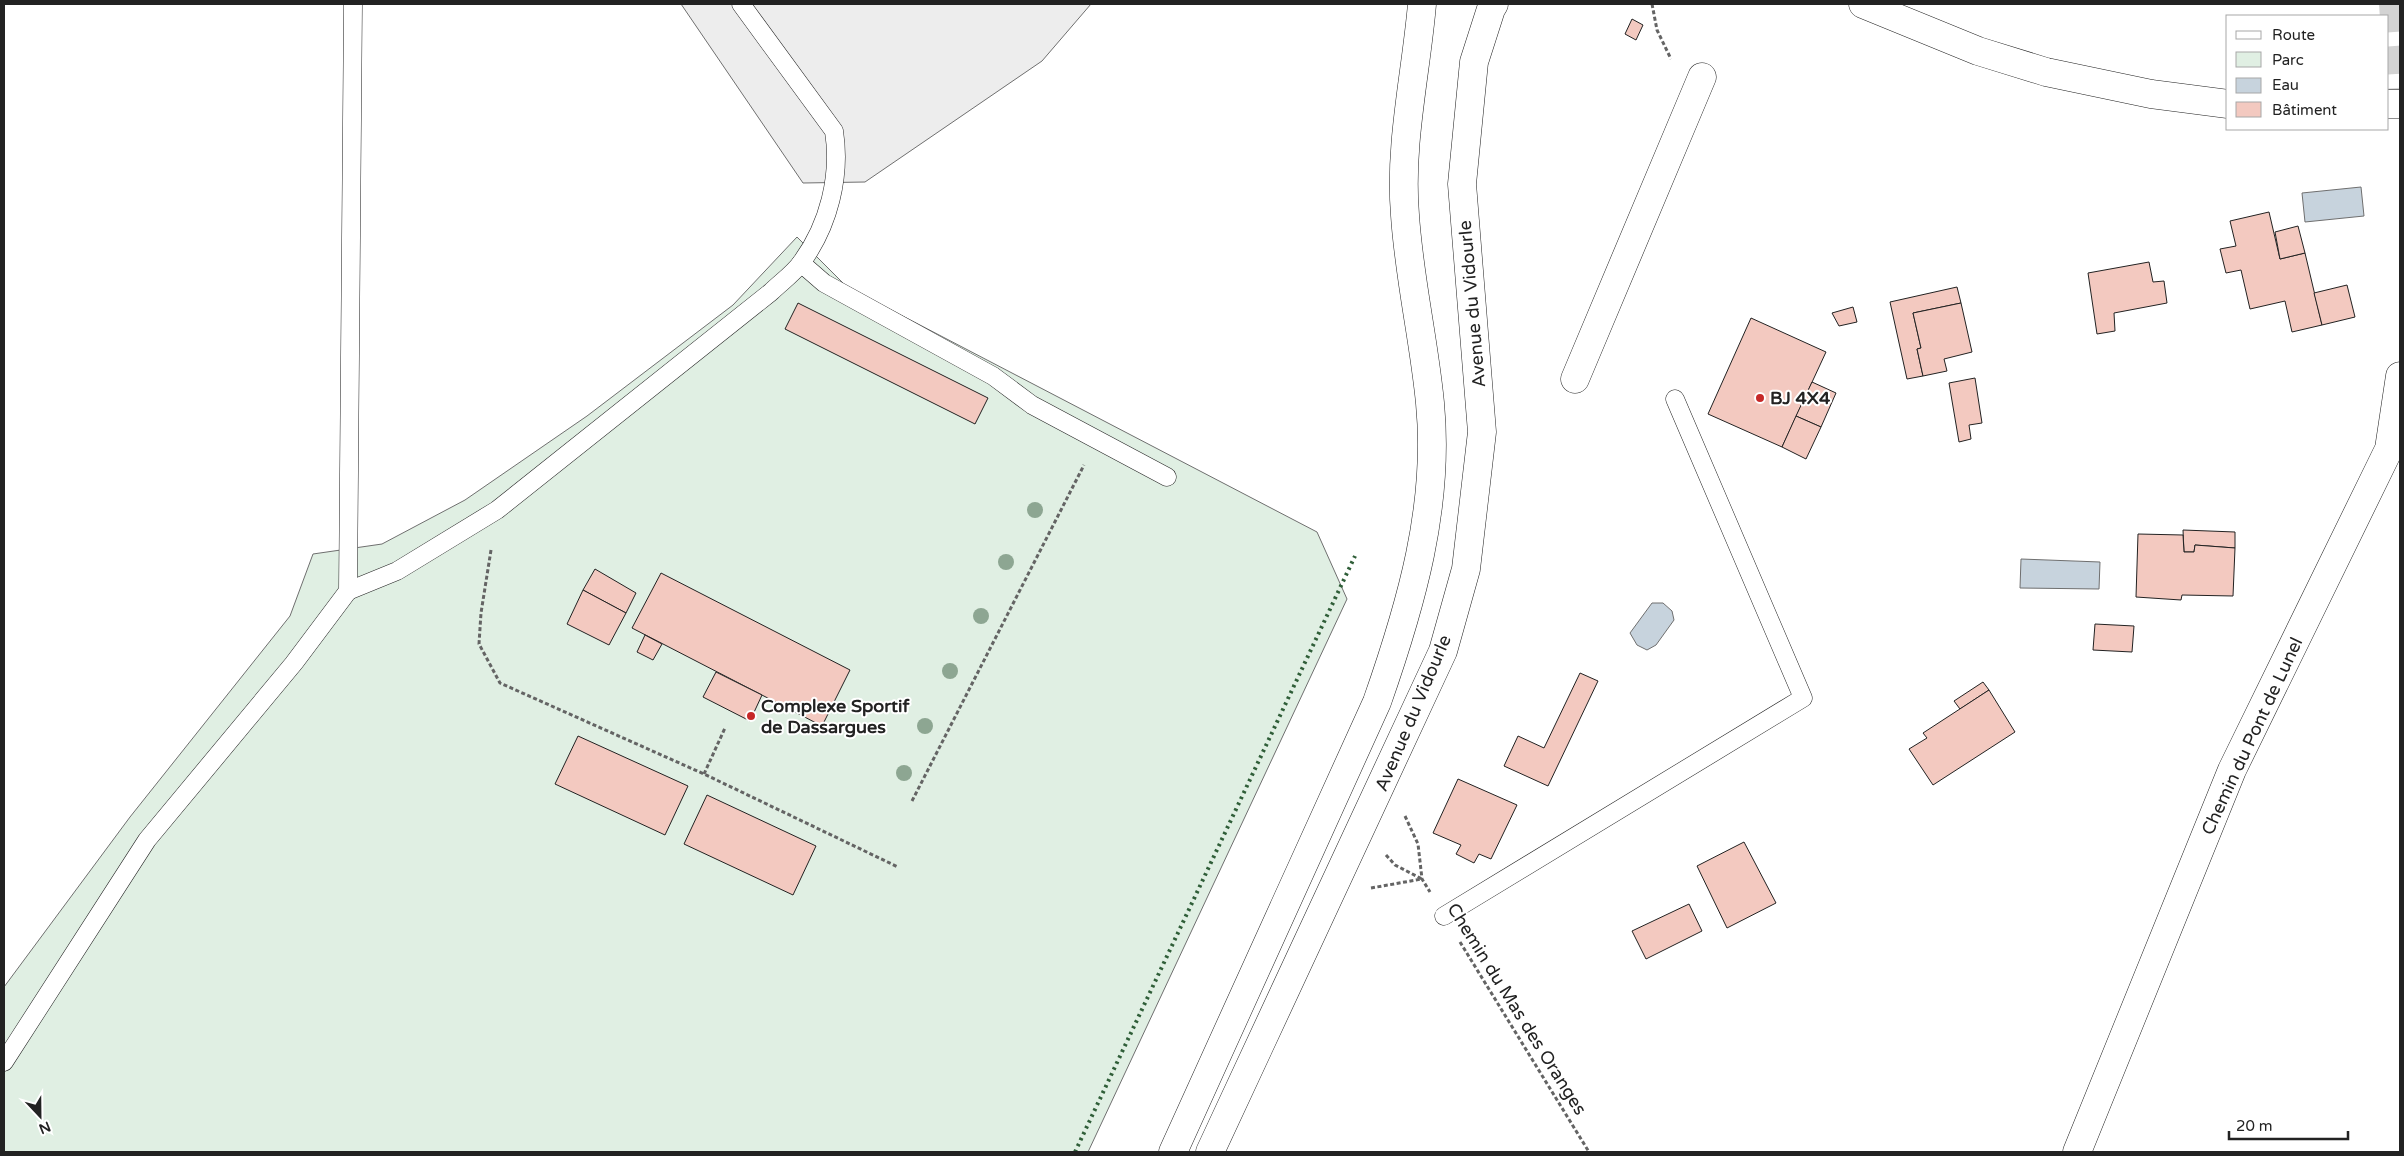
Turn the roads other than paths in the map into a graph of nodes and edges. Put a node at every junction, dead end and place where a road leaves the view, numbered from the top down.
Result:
1 (353, 4) edge
2 (741, 4) edge
3 (1422, 4) edge
4 (1494, 4) edge
5 (1863, 4) edge
6 (1698, 87) road end
7 (2226, 104) edge
8 (801, 264) junction
9 (2400, 376) edge
10 (1575, 379) dead end
11 (1675, 399) dead end
12 (1167, 477) dead end
13 (348, 591) junction
14 (1444, 916) road end
15 (4, 1062) edge
16 (1172, 1152) edge
17 (1210, 1152) edge
18 (2077, 1152) edge

1 - 13 lane
2 - 8 lane
3 - 16 main road
4 - 17 main road, Avenue du Vidourle
5 - 7 main road
6 - 10 main road
8 - 12 lane
8 - 13 lane
9 - 18 main road, Chemin du Pont de Lunel
11 - 14 lane
13 - 15 lane

